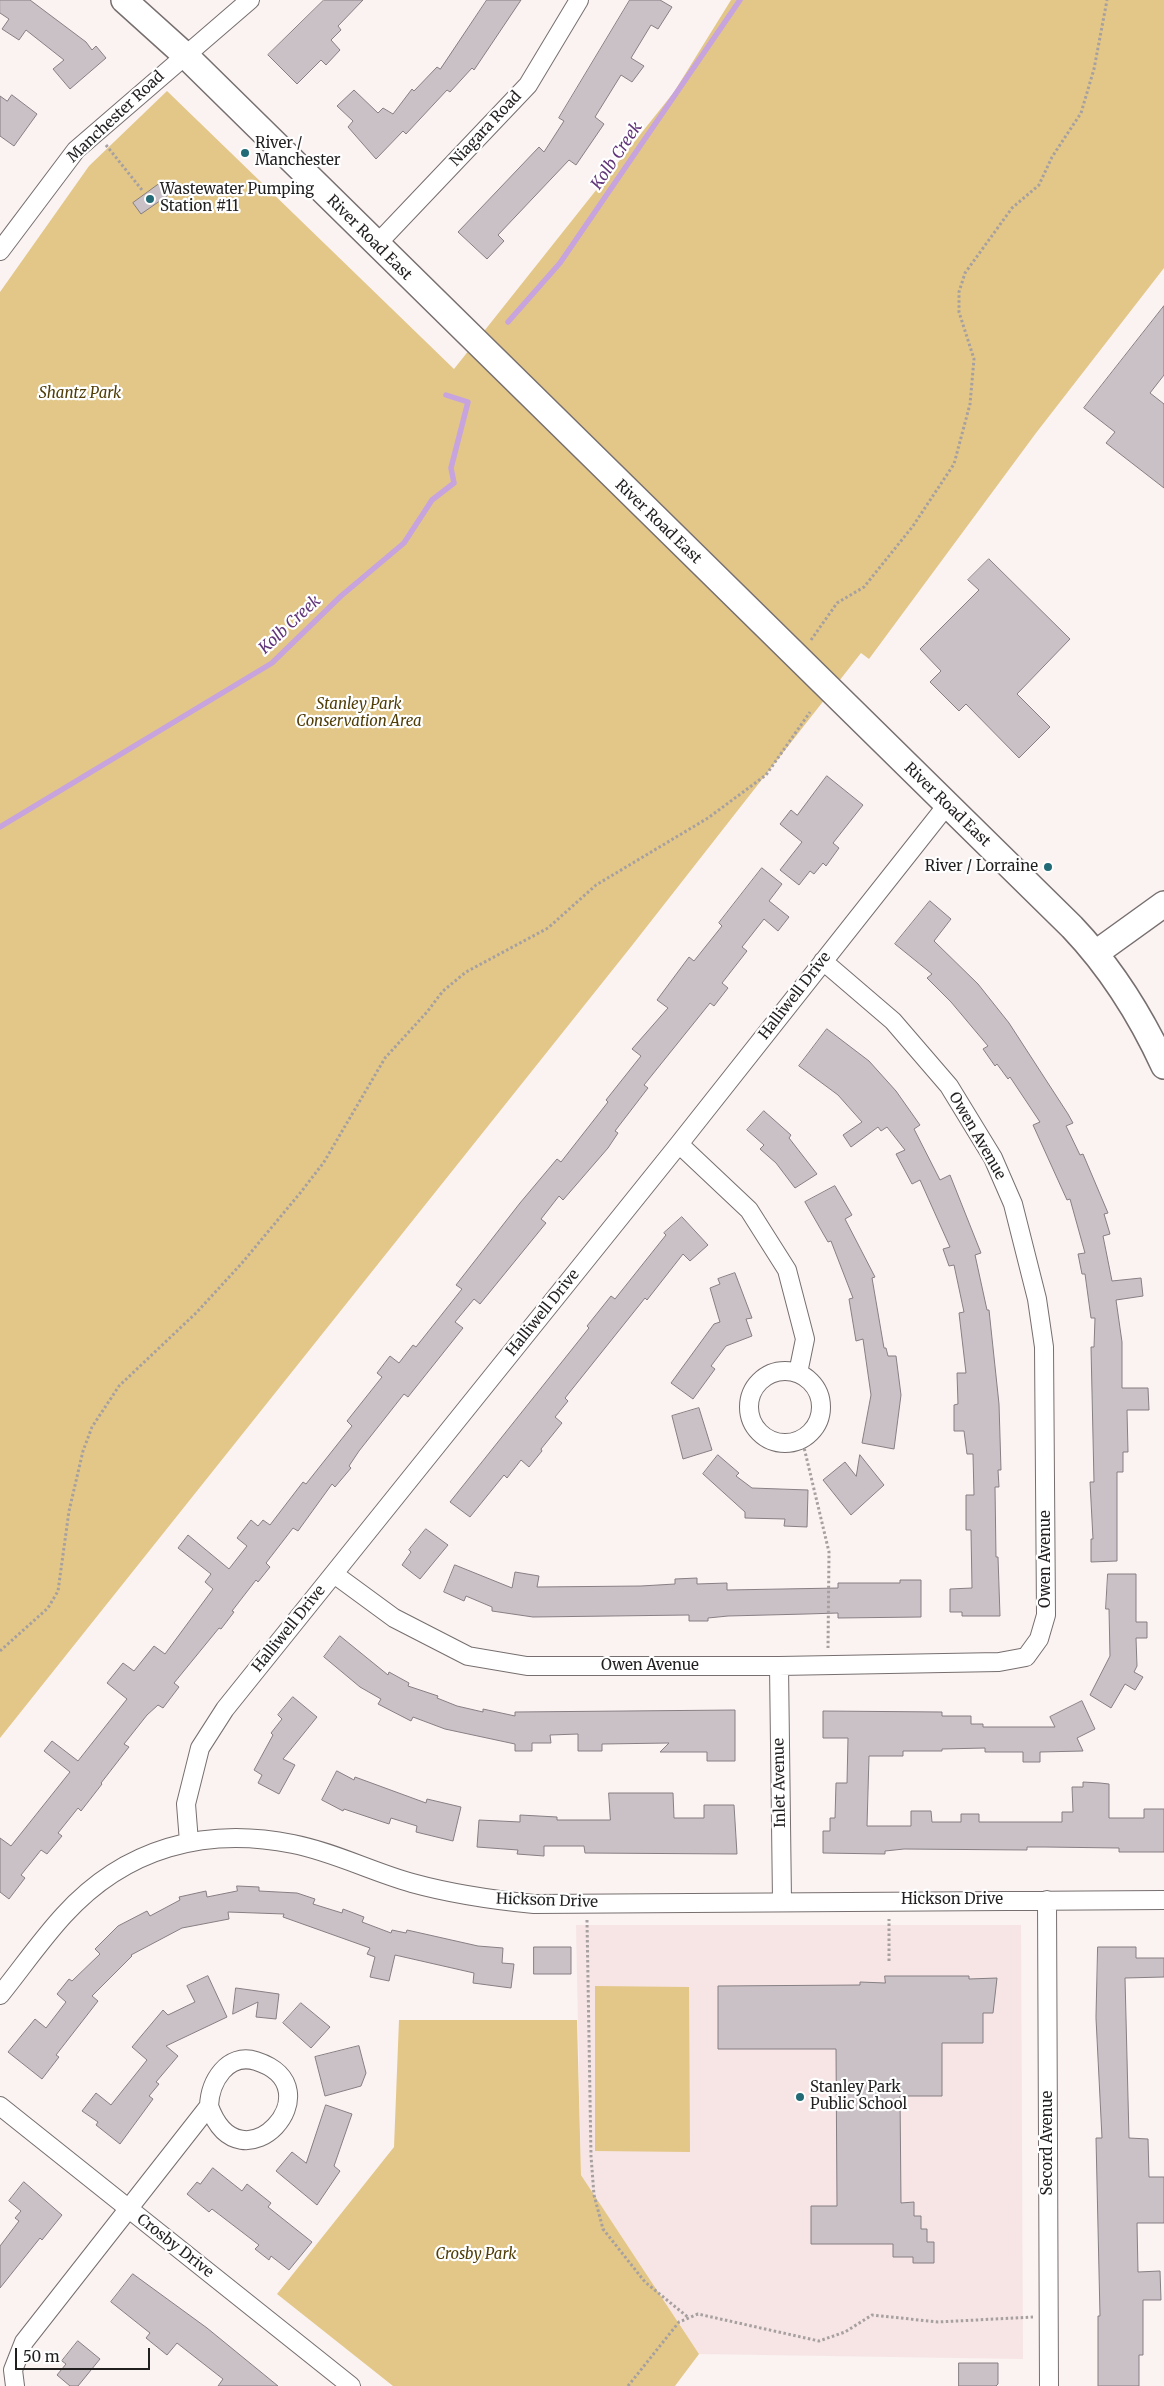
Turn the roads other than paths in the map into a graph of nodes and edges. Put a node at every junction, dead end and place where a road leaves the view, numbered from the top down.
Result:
1 (124, 0) edge
2 (250, 0) edge
3 (579, 0) edge
4 (184, 55) junction
5 (376, 245) junction
6 (0, 251) edge
7 (947, 805) junction
8 (1164, 904) edge
9 (1096, 953) junction
10 (823, 961) junction
11 (1164, 1066) edge
12 (679, 1144) junction
13 (798, 1373) junction
14 (334, 1574) junction
15 (779, 1666) junction
16 (189, 1842) junction
17 (1047, 1900) junction
18 (1164, 1900) edge
19 (782, 1901) junction
20 (0, 1995) edge
21 (0, 2106) edge
22 (209, 2106) junction
23 (129, 2209) junction
24 (14, 2386) edge
25 (351, 2386) edge
26 (1049, 2386) edge

1 - 4 street, River Road East
2 - 4 street, Manchester Road
3 - 5 street, Niagara Road
4 - 5 street, River Road East
4 - 6 street, Manchester Road
5 - 7 street, River Road East
7 - 9 street, River Road East
7 - 10 street, Halliwell Drive
8 - 9 street
9 - 11 street, River Road East
10 - 12 street, Halliwell Drive
10 - 15 street, Owen Avenue
12 - 13 street
12 - 14 street, Halliwell Drive
13 - 13 street
14 - 15 street, Owen Avenue
14 - 16 street, Halliwell Drive
15 - 19 street, Inlet Avenue
16 - 19 street, Hickson Drive
16 - 20 street, Hickson Drive
17 - 18 street, Hickson Drive
17 - 19 street, Hickson Drive
17 - 26 street, Secord Avenue
21 - 23 street, Crosby Drive
22 - 22 street
22 - 23 street
23 - 24 street
23 - 25 street, Crosby Drive

